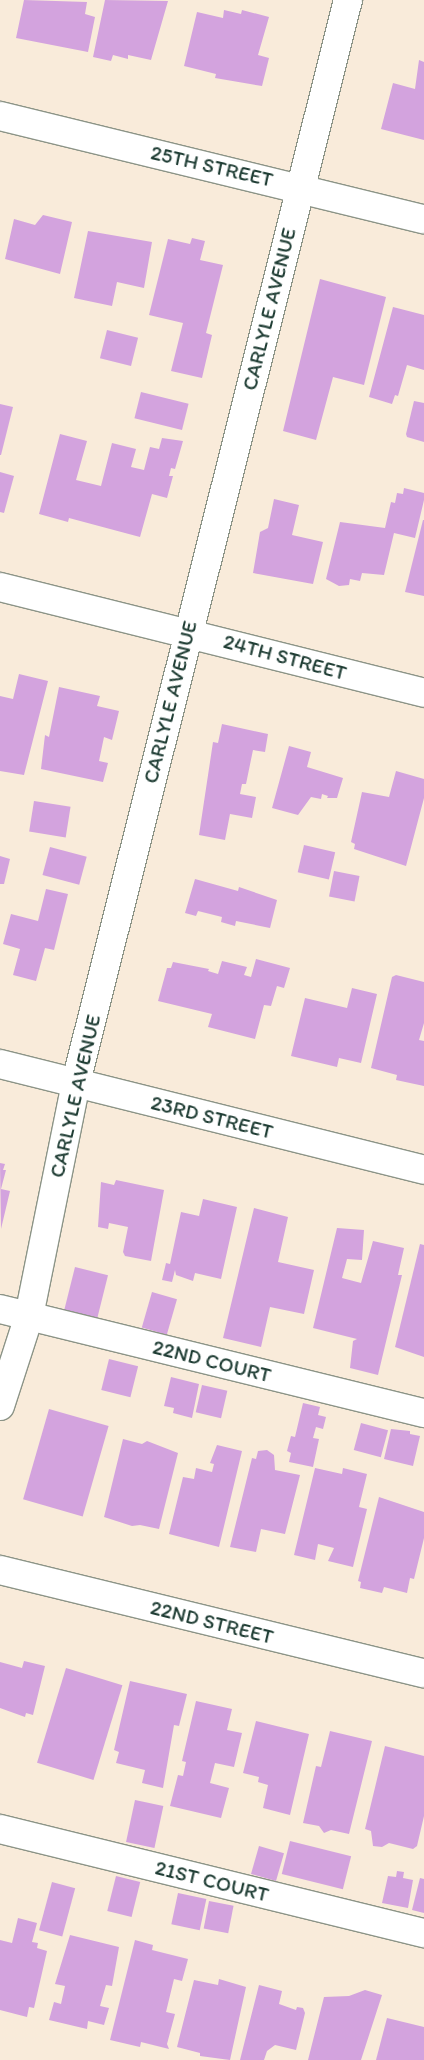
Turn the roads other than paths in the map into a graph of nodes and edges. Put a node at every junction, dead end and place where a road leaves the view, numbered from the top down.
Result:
1 (348, 0) edge
2 (0, 116) edge
3 (299, 187) junction
4 (424, 219) edge
5 (0, 587) edge
6 (188, 632) junction
7 (424, 694) edge
8 (0, 1064) edge
9 (76, 1082) junction
10 (424, 1170) edge
11 (0, 1309) edge
12 (29, 1316) junction
13 (0, 1406) edge
14 (424, 1413) edge
15 (0, 1570) edge
16 (424, 1673) edge
17 (0, 1829) edge
18 (424, 1932) edge

1 - 3 street, CARLYLE AVENUE
2 - 3 street, 25TH STREET
3 - 4 street, 25TH STREET
3 - 6 street, CARLYLE AVENUE
5 - 6 street, 24TH STREET
6 - 7 street, 24TH STREET
6 - 9 street, CARLYLE AVENUE
8 - 9 street, 23RD STREET
9 - 10 street, 23RD STREET
9 - 12 street, CARLYLE AVENUE
11 - 12 street, 22ND COURT
12 - 13 street, CARLYLE AVENUE
12 - 14 street, 22ND COURT
15 - 16 street, 22ND STREET
17 - 18 street, 21ST COURT

